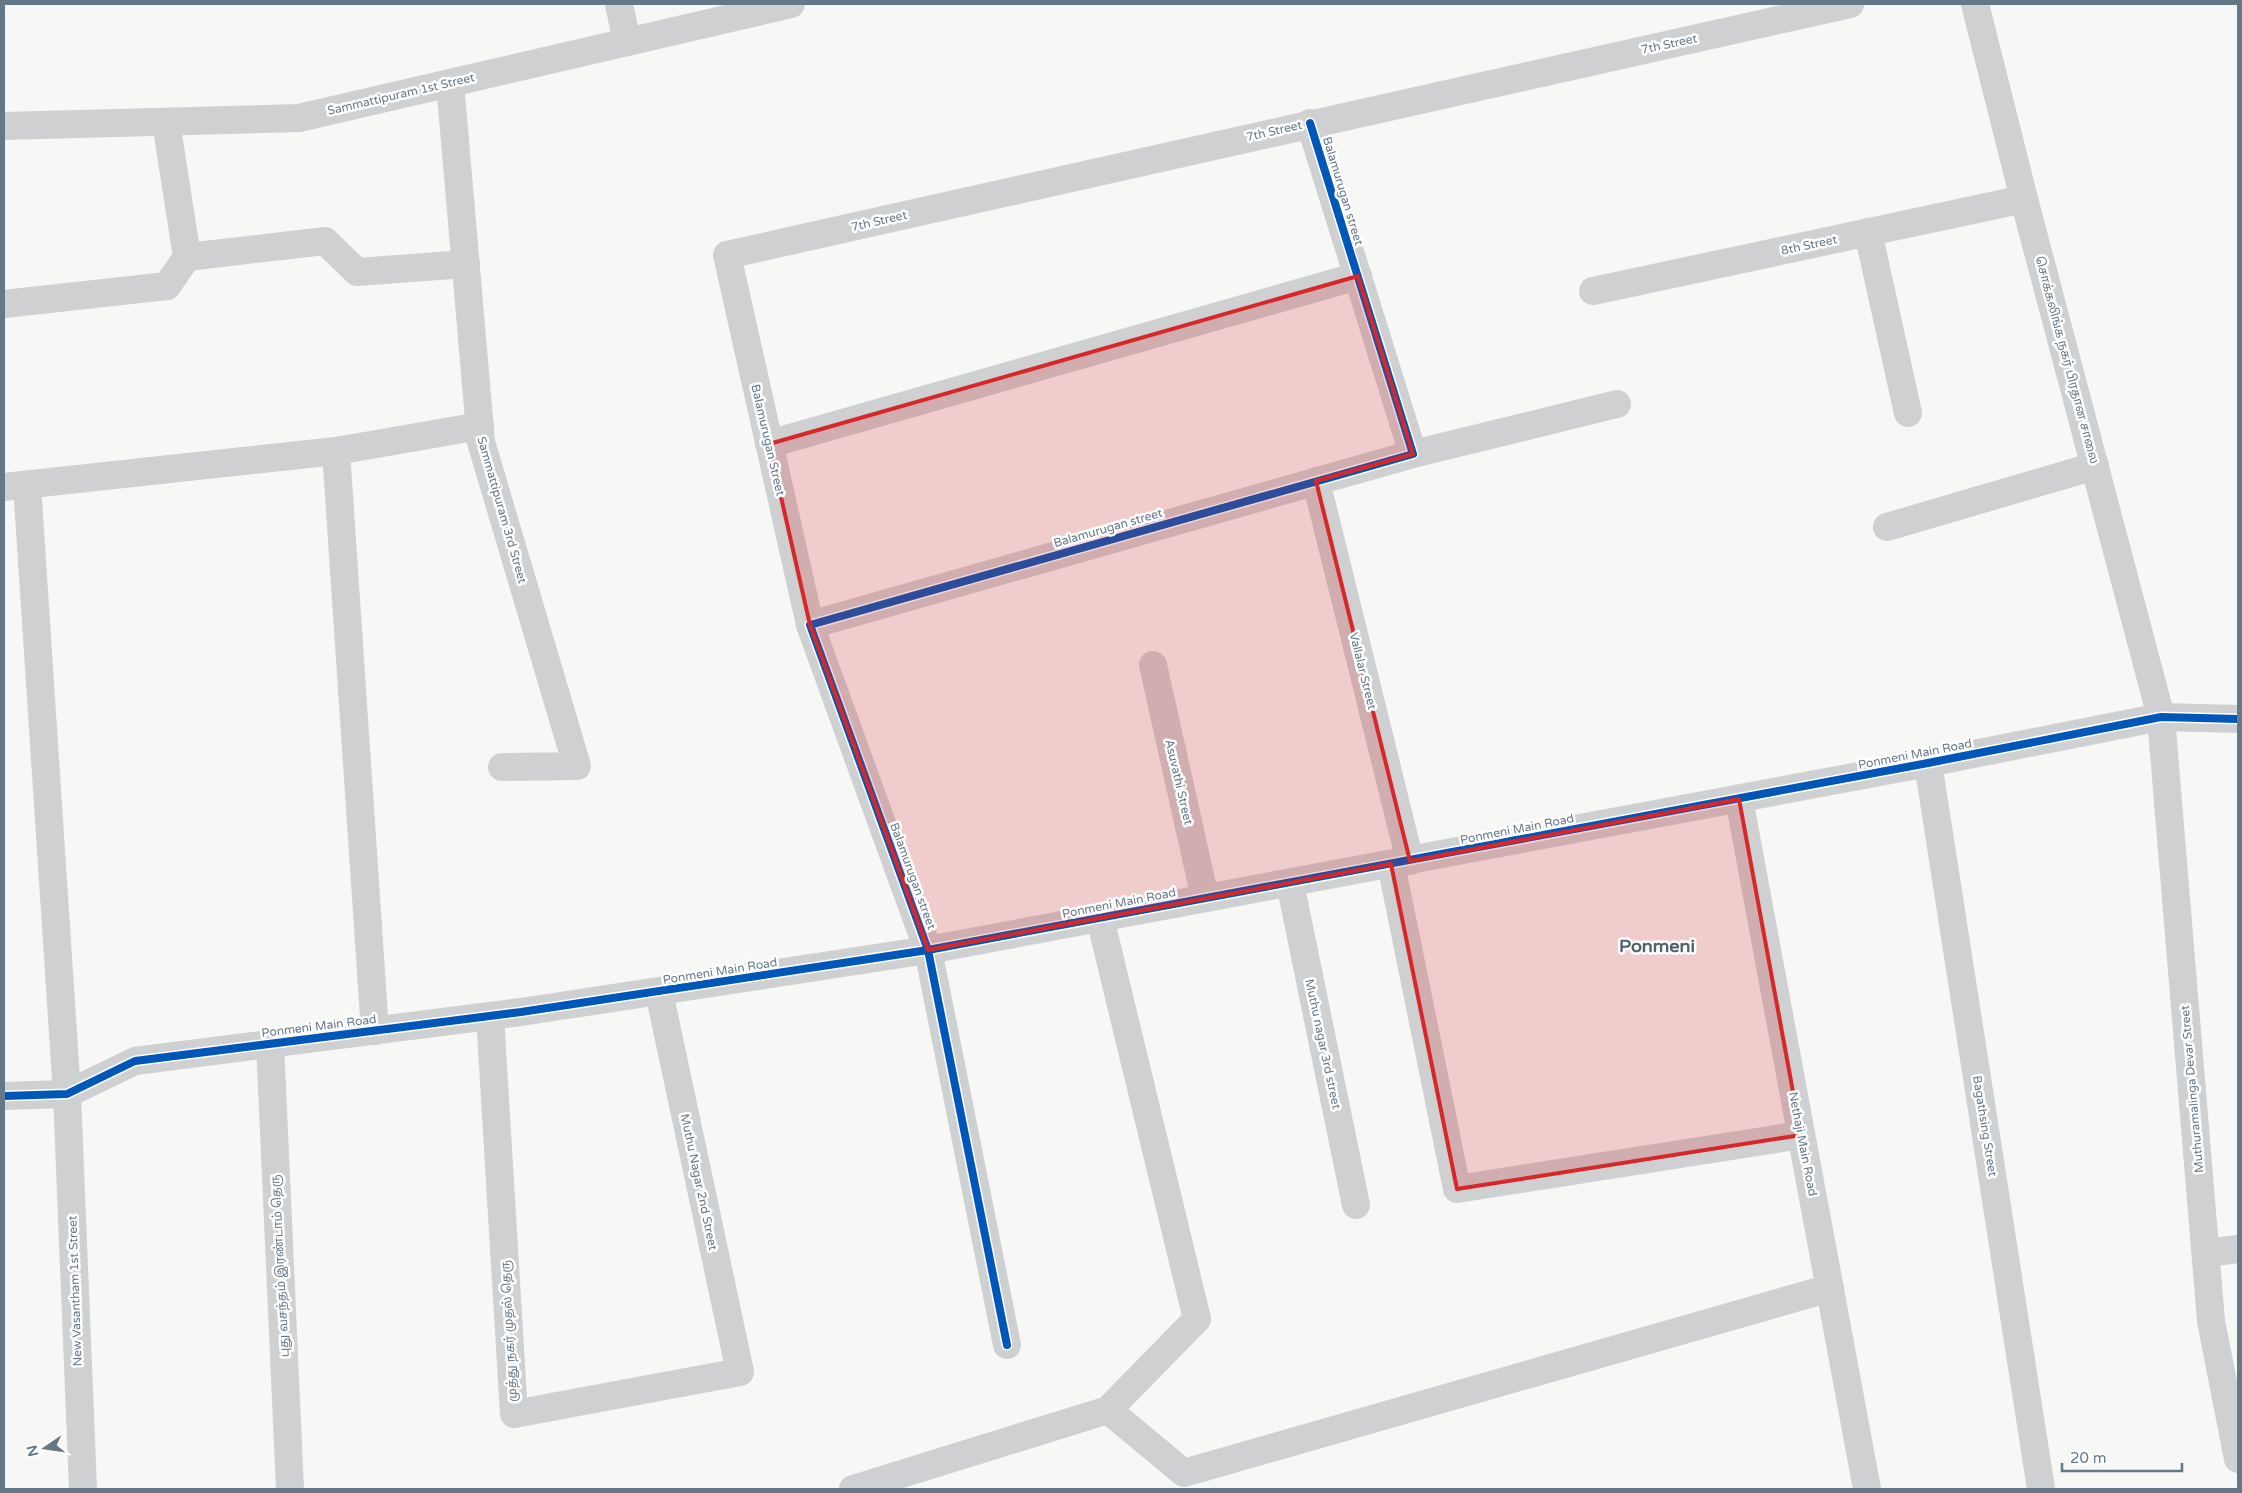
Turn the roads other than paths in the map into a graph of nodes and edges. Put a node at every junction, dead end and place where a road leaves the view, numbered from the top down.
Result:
1 (619, 4) edge
2 (791, 4) edge
3 (1850, 4) edge
4 (1975, 4) edge
5 (627, 42) junction
6 (450, 83) junction
7 (166, 122) junction
8 (1310, 123) junction
9 (4, 126) edge
10 (2024, 198) junction
11 (1868, 232) junction
12 (727, 255) joint
13 (187, 257) junction
14 (466, 264) junction
15 (1358, 276) junction
16 (1593, 291) dead end
17 (4, 304) edge
18 (1617, 404) dead end
19 (1908, 413) dead end
20 (480, 426) junction
21 (769, 444) junction
22 (336, 452) junction
23 (1413, 454) junction
24 (2095, 466) junction
25 (1316, 481) junction
26 (15, 486) edge
27 (1887, 527) dead end
28 (810, 625) junction
29 (1153, 665) dead end
30 (2162, 717) junction
31 (2238, 719) edge
32 (1928, 763) junction
33 (502, 767) dead end
34 (1739, 799) junction
35 (1400, 862) junction
36 (1290, 883) junction
37 (1205, 898) junction
38 (1100, 918) junction
39 (928, 950) junction
40 (659, 992) junction
41 (490, 1016) junction
42 (375, 1031) junction
43 (270, 1044) junction
44 (67, 1094) junction
45 (4, 1096) edge
46 (1802, 1135) junction
47 (1356, 1205) dead end
48 (2238, 1250) edge
49 (2206, 1254) junction
50 (1830, 1288) junction
51 (1006, 1345) dead end
52 (740, 1372) joint
53 (1108, 1410) junction
54 (2238, 1459) edge
55 (83, 1489) edge
56 (290, 1489) edge
57 (852, 1489) edge
58 (1867, 1489) edge
59 (2041, 1489) edge

1 - 5 street
2 - 5 street, Sammattipuram 1st Street
3 - 8 street, 7th Street
4 - 10 street, சொக்கலிங்க நகர் பிரதான சாலை
5 - 6 street, Sammattipuram 1st Street
6 - 7 street, Sammattipuram 1st Street
6 - 14 street, Sammattipuram 3rd Street
7 - 9 street, Sammattipuram 1st Street
7 - 13 street
8 - 12 street, 7th Street
8 - 15 street, Balamurugan street
10 - 11 street, 8th Street
10 - 24 street, சொக்கலிங்க நகர் பிரதான சாலை
11 - 16 street, 8th Street
11 - 19 street
12 - 21 street, Balamurugan Street
13 - 14 street
13 - 17 street
14 - 20 street, Sammattipuram 3rd Street
15 - 21 street
15 - 23 street, Balamurugan street
18 - 23 street
20 - 22 street
20 - 33 street, Sammattipuram 3rd Street
21 - 28 street, Balamurugan Street
22 - 26 street
22 - 42 street
23 - 25 street, Balamurugan street
24 - 27 street
24 - 30 street, சொக்கலிங்க நகர் பிரதான சாலை
25 - 28 street, Balamurugan street
25 - 35 street, Vallalar Street
26 - 44 street, New Vasantham 1st Street
28 - 39 street, Balamurugan street
29 - 37 street, Asuvathi Street
30 - 31 street, Ponmeni Main Road
30 - 32 street, Ponmeni Main Road
30 - 49 street, Muthuramalinga Devar Street
32 - 34 street, Ponmeni Main Road
32 - 59 street, Bagathsing Street
34 - 35 street, Ponmeni Main Road
34 - 46 street, Nethaji Main Road
35 - 36 street, Ponmeni Main Road
35 - 46 street, Vallalar Street
36 - 37 street, Ponmeni Main Road
36 - 47 street, Muthu nagar 3rd street
37 - 38 street, Ponmeni Main Road
38 - 39 street, Ponmeni Main Road
38 - 53 street
39 - 40 street, Ponmeni Main Road
39 - 51 street, Balamurugan street
40 - 41 street, Ponmeni Main Road
40 - 52 street, Muthu Nagar 2nd Street
41 - 42 street, Ponmeni Main Road
41 - 52 street, முத்து நகர் முதல் தெரு
42 - 43 street, Ponmeni Main Road
43 - 44 street, Ponmeni Main Road
43 - 56 street, புது வசந்தம் இரண்டாம் தெரு
44 - 45 street, Ponmeni Main Road
44 - 55 street, New Vasantham 1st Street
46 - 50 street, Nethaji Main Road
48 - 49 street
49 - 54 street, Muthuramalinga Devar Street
50 - 53 street
50 - 58 street, Nethaji Main Road
53 - 57 street

